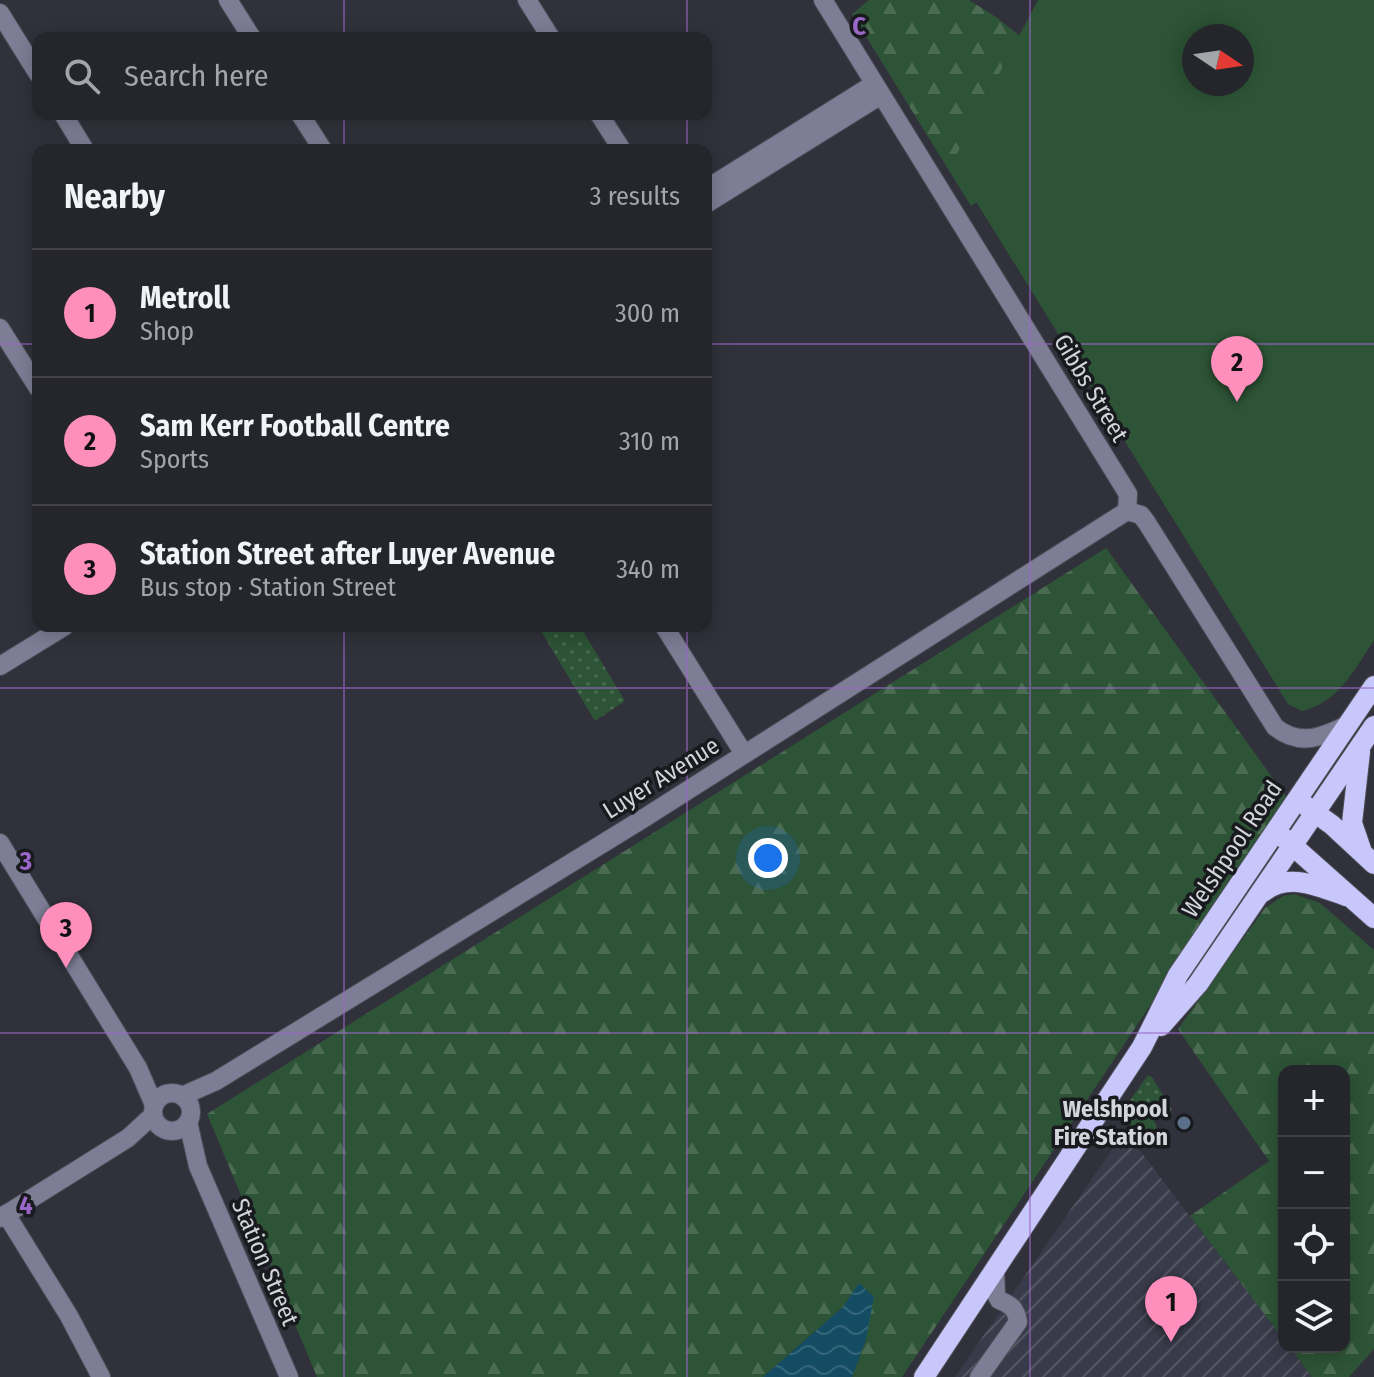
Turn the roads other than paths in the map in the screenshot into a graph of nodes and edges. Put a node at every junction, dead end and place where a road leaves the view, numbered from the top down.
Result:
1 (228, 0) edge
2 (527, 0) edge
3 (823, 0) edge
4 (0, 13) edge
5 (248, 32) edge
6 (547, 32) edge
7 (32, 64) edge
8 (878, 89) junction
9 (67, 120) edge
10 (304, 120) edge
11 (603, 120) edge
12 (81, 144) edge
13 (319, 144) edge
14 (618, 144) edge
15 (712, 186) edge
16 (712, 200) edge
17 (0, 328) edge
18 (32, 379) edge
19 (1127, 511) junction
20 (55, 632) edge
21 (668, 632) edge
22 (0, 666) edge
23 (1374, 686) edge
24 (1347, 725) junction
25 (1374, 726) edge
26 (1360, 747) junction
27 (744, 754) junction
28 (1297, 799) junction
29 (1316, 813) junction
30 (1275, 831) junction
31 (0, 843) edge
32 (1294, 846) junction
33 (1367, 856) edge
34 (1262, 893) junction
35 (1353, 898) junction
36 (1374, 918) edge
37 (1142, 1047) junction
38 (171, 1113) junction
39 (3, 1216) edge
40 (995, 1270) junction
41 (101, 1377) edge
42 (289, 1377) edge
43 (924, 1377) edge
44 (979, 1377) edge

1 - 5 street
2 - 6 street
3 - 8 street, Gibbs Street
4 - 7 street
8 - 15 street
8 - 16 street
8 - 19 street, Gibbs Street
9 - 12 street
10 - 13 street
11 - 14 street
17 - 18 street
19 - 24 street
19 - 27 street, Luyer Avenue
20 - 22 street
21 - 27 street
23 - 24 main road, Welshpool Road
24 - 28 main road, Welshpool Road
25 - 26 main road, Welshpool Road
26 - 29 main road, Welshpool Road
26 - 33 main road
27 - 38 street, Luyer Avenue
28 - 29 main road
28 - 30 main road, Welshpool Road
29 - 32 main road, Welshpool Road
29 - 33 main road
30 - 32 main road
30 - 37 main road, Welshpool Road
31 - 38 street, Station Street
32 - 34 main road, Welshpool Road
32 - 35 main road
34 - 35 main road
34 - 37 main road, Welshpool Road
35 - 36 main road
37 - 40 main road, Welshpool Road
38 - 39 street
38 - 42 street, Station Street
39 - 41 street
40 - 43 main road, Welshpool Road
40 - 44 street

